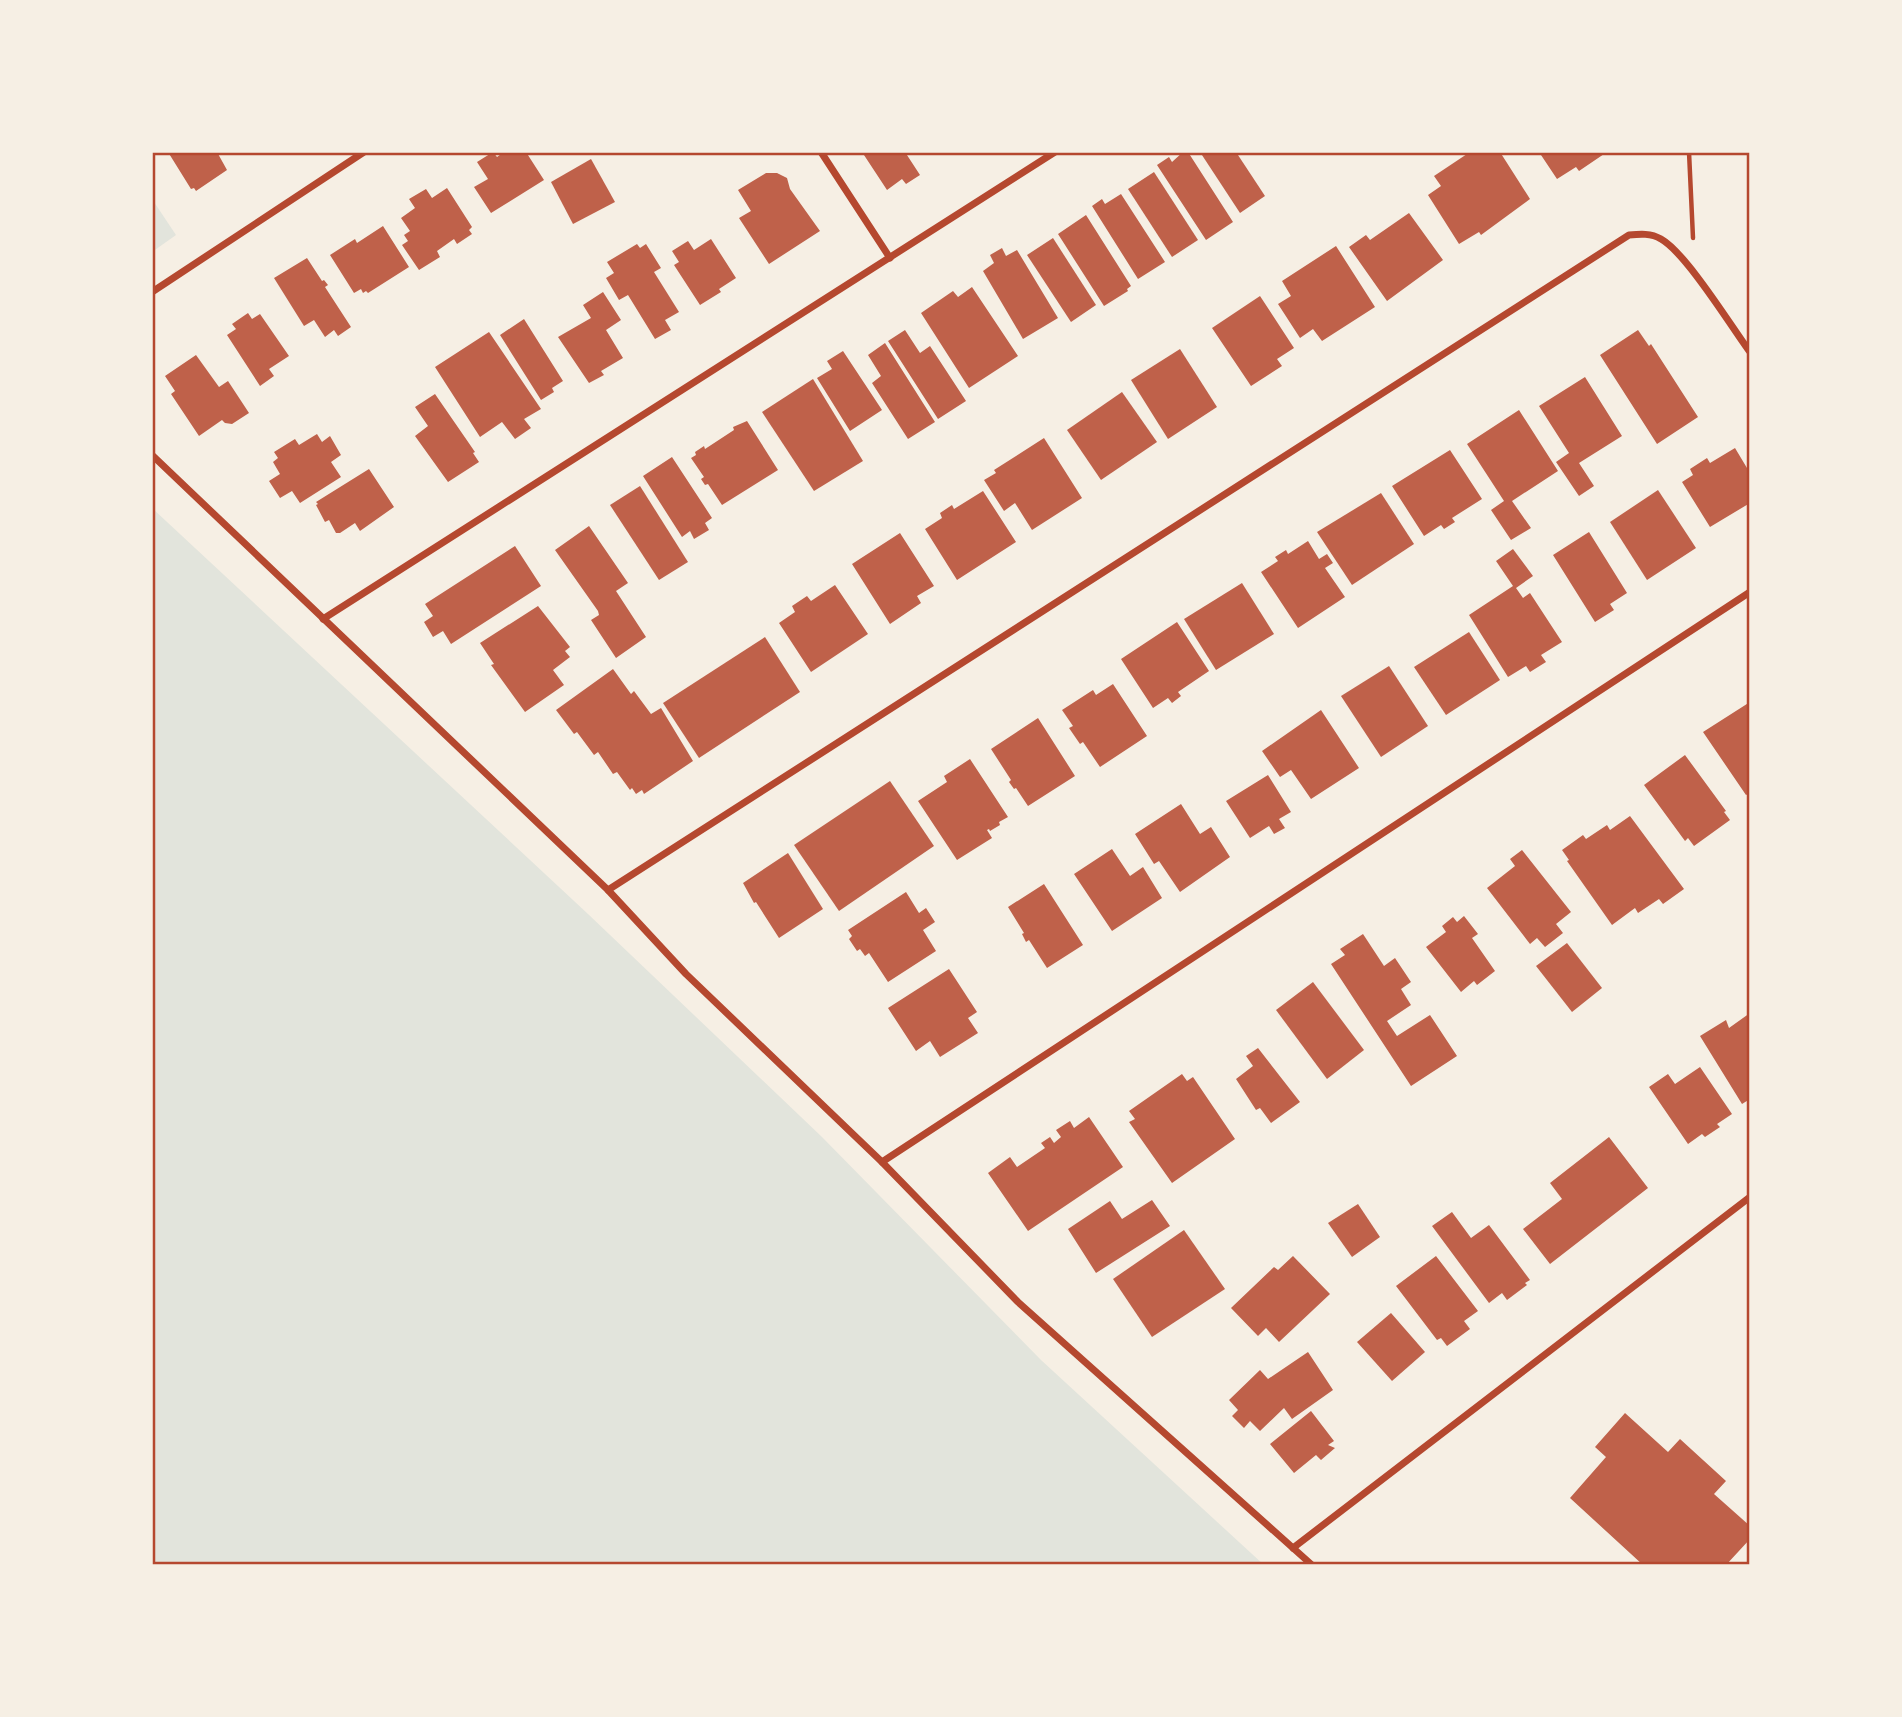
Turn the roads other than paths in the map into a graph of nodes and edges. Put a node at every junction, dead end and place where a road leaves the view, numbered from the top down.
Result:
1 (364, 152) edge
2 (821, 152) edge
3 (1055, 152) edge
4 (890, 258) junction
5 (152, 292) edge
6 (1750, 352) edge
7 (152, 455) edge
8 (1750, 592) edge
9 (323, 620) junction
10 (608, 890) junction
11 (882, 1162) junction
12 (1750, 1197) edge
13 (1293, 1548) junction
14 (1312, 1565) edge

1 - 5 street
2 - 4 street
3 - 4 street
4 - 9 street
6 - 10 street
7 - 9 street
8 - 11 street
9 - 10 street
10 - 11 street
11 - 13 street
12 - 13 street
13 - 14 street

